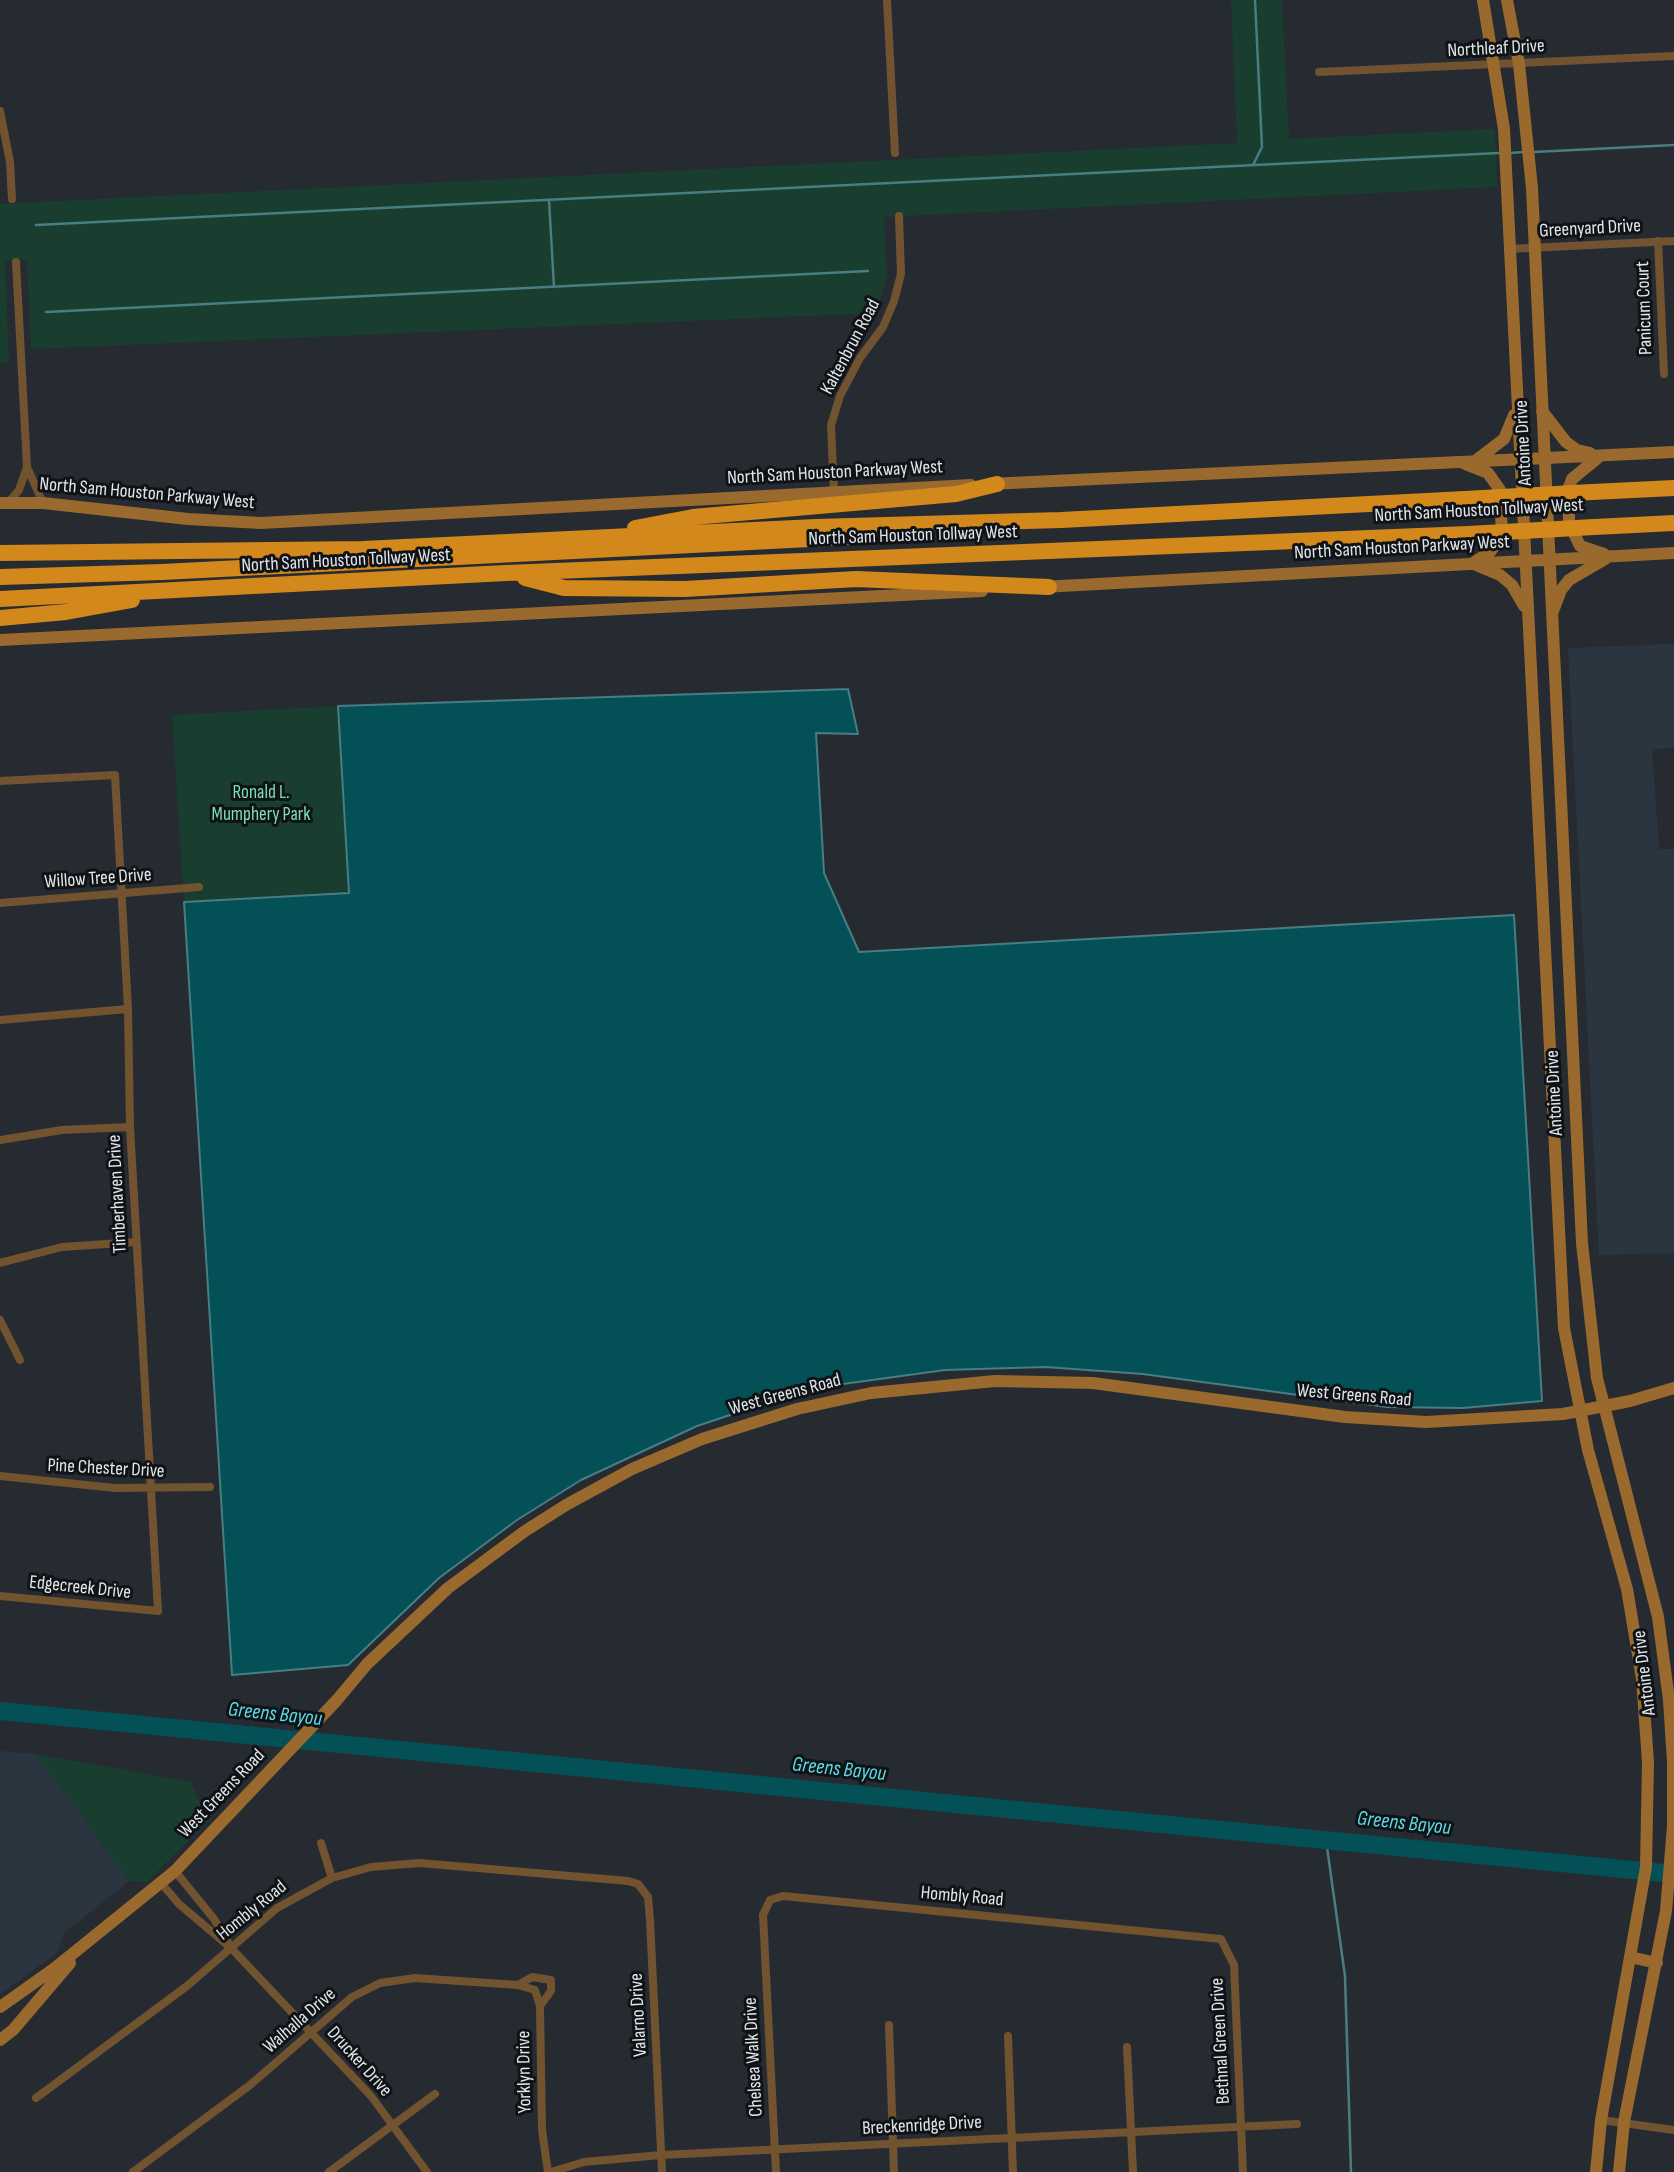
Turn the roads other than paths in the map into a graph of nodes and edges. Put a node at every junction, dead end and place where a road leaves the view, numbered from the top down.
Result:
1 (887, 0) edge
2 (1483, 0) edge
3 (1507, 0) edge
4 (1674, 56) edge
5 (1519, 64) junction
6 (1494, 65) junction
7 (1319, 72) dead end
8 (0, 111) edge
9 (895, 153) dead end
10 (12, 199) dead end
11 (899, 216) dead end
12 (1658, 241) junction
13 (1674, 241) edge
14 (1534, 247) junction
15 (1508, 249) junction
16 (16, 262) dead end
17 (1664, 374) dead end
18 (1517, 408) junction
19 (1542, 411) junction
20 (1674, 452) edge
21 (1601, 456) junction
22 (1544, 458) junction
23 (1519, 460) junction
24 (1468, 462) junction
25 (27, 467) junction
26 (996, 484) junction
27 (1674, 488) edge
28 (834, 492) junction
29 (43, 502) junction
30 (4, 503) edge
31 (1061, 520) junction
32 (1674, 523) edge
33 (576, 539) junction
34 (0, 553) edge
35 (1674, 553) edge
36 (1611, 556) junction
37 (1549, 559) junction
38 (1524, 561) junction
39 (1473, 564) junction
40 (506, 573) junction
41 (0, 577) edge
42 (1049, 587) junction
43 (154, 592) junction
44 (0, 599) edge
45 (1527, 611) junction
46 (1551, 617) junction
47 (0, 618) edge
48 (0, 640) edge
49 (1557, 743) junction
50 (1534, 745) junction
51 (0, 781) edge
52 (199, 887) dead end
53 (121, 893) junction
54 (0, 904) edge
55 (1566, 911) junction
56 (1542, 912) junction
57 (128, 1009) junction
58 (0, 1020) edge
59 (1574, 1075) junction
60 (1551, 1076) junction
61 (130, 1127) junction
62 (0, 1140) edge
63 (136, 1242) junction
64 (1582, 1243) junction
65 (1559, 1244) junction
66 (0, 1263) edge
67 (0, 1320) edge
68 (20, 1360) dead end
69 (1674, 1388) edge
70 (1603, 1407) junction
71 (1580, 1411) junction
72 (0, 1476) edge
73 (209, 1487) dead end
74 (151, 1490) junction
75 (1649, 1582) junction
76 (1627, 1589) junction
77 (0, 1596) edge
78 (158, 1611) joint
79 (1648, 1762) junction
80 (1673, 1762) edge
81 (1673, 1826) edge
82 (321, 1843) dead end
83 (175, 1871) junction
84 (332, 1878) junction
85 (615, 1880) joint
86 (160, 1883) junction
87 (1194, 1935) joint
88 (764, 1940) joint
89 (88, 1942) junction
90 (231, 1948) junction
91 (1630, 1957) junction
92 (1657, 1963) junction
93 (518, 1985) junction
94 (540, 2006) junction
95 (0, 2007) edge
96 (889, 2025) dead end
97 (310, 2032) junction
98 (1008, 2036) dead end
99 (0, 2039) edge
100 (1127, 2047) dead end
101 (435, 2094) dead end
102 (36, 2098) dead end
103 (1601, 2120) junction
104 (1624, 2122) junction
105 (1297, 2124) dead end
106 (394, 2126) junction
107 (1241, 2127) junction
108 (1674, 2130) edge
109 (1131, 2133) junction
110 (1011, 2138) junction
111 (892, 2144) junction
112 (774, 2149) junction
113 (661, 2155) junction
114 (133, 2172) edge
115 (329, 2172) edge
116 (427, 2172) edge
117 (550, 2172) edge
118 (662, 2172) edge
119 (776, 2172) edge
120 (894, 2172) edge
121 (1013, 2172) edge
122 (1133, 2172) edge
123 (1243, 2172) edge
124 (1597, 2172) edge
125 (1619, 2172) edge

1 - 9 street
2 - 6 main road, Antoine Drive
3 - 5 main road, Antoine Drive
4 - 5 street, Northleaf Drive
5 - 6 street, Northleaf Drive
5 - 14 main road, Antoine Drive
6 - 7 street, Northleaf Drive
6 - 15 main road, Antoine Drive
8 - 10 street
11 - 28 street, Kaltenbrun Road
12 - 13 street, Greenyard Drive
12 - 14 street, Greenyard Drive
12 - 17 street, Panicum Court
14 - 15 street, Greenyard Drive
14 - 19 main road, Antoine Drive
15 - 18 main road, Antoine Drive
16 - 25 street
18 - 23 main road, Antoine Drive
18 - 24 main road
19 - 21 main road
19 - 22 main road, Antoine Drive
20 - 21 main road, North Sam Houston Parkway West
21 - 22 main road, North Sam Houston Parkway West
21 - 36 main road
22 - 23 main road, North Sam Houston Parkway West
22 - 37 main road, Antoine Drive
23 - 24 main road, North Sam Houston Parkway West
23 - 38 main road, Antoine Drive
24 - 26 main road, North Sam Houston Parkway West
24 - 39 main road
25 - 29 street
25 - 30 street
26 - 28 main road, North Sam Houston Parkway West
26 - 33 highway
27 - 31 highway, North Sam Houston Tollway West, bridge
28 - 29 main road, North Sam Houston Parkway West
29 - 30 main road, North Sam Houston Parkway West
31 - 33 highway, North Sam Houston Tollway West
31 - 41 highway, North Sam Houston Tollway West
32 - 40 highway, North Sam Houston Tollway West, bridge
33 - 34 highway, North Sam Houston Tollway West
35 - 36 main road, North Sam Houston Parkway West
36 - 37 main road, North Sam Houston Parkway West
36 - 46 main road
37 - 38 main road, North Sam Houston Parkway West
37 - 46 main road, Antoine Drive
38 - 39 main road, North Sam Houston Parkway West
38 - 45 main road, Antoine Drive
39 - 42 main road, North Sam Houston Parkway West
39 - 45 main road
40 - 42 highway
40 - 43 highway, North Sam Houston Tollway West
42 - 48 main road, North Sam Houston Parkway West
43 - 44 highway, North Sam Houston Tollway West
43 - 47 highway, North Sam Houston Tollway West
45 - 50 main road, Antoine Drive
46 - 49 main road, Antoine Drive
49 - 50 main road
49 - 55 main road, Antoine Drive
50 - 56 main road, Antoine Drive
51 - 53 street, Timberhaven Drive
52 - 53 street, Willow Tree Drive
53 - 54 street, Willow Tree Drive
53 - 57 street, Timberhaven Drive
55 - 56 main road
55 - 59 main road, Antoine Drive
56 - 60 main road, Antoine Drive
57 - 58 street
57 - 61 street, Timberhaven Drive
59 - 60 main road
59 - 64 main road, Antoine Drive
60 - 65 main road, Antoine Drive
61 - 62 street
61 - 63 street, Timberhaven Drive
63 - 66 street
63 - 74 street, Timberhaven Drive
64 - 65 main road
64 - 70 main road, Antoine Drive
65 - 71 main road, Antoine Drive
67 - 68 street
69 - 70 main road, West Greens Road
70 - 71 main road, West Greens Road
70 - 75 main road, Antoine Drive
71 - 76 main road, Antoine Drive
71 - 83 main road, West Greens Road
72 - 74 street, Pine Chester Drive
73 - 74 street, Pine Chester Drive
74 - 78 street, Timberhaven Drive
75 - 76 main road
75 - 80 main road, Antoine Drive
76 - 79 main road, Antoine Drive
77 - 78 street, Edgecreek Drive
79 - 80 main road
79 - 91 main road, Antoine Drive
80 - 81 main road, Antoine Drive
81 - 92 main road, Antoine Drive
82 - 84 street
83 - 86 main road, West Greens Road
83 - 90 street, Drucker Drive
84 - 85 street, Hombly Road
84 - 90 street, Hombly Road
85 - 113 street, Valarno Drive
86 - 89 main road, West Greens Road
86 - 90 street, Drucker Drive
87 - 88 street, Hombly Road
87 - 107 street, Bethnal Green Drive
88 - 112 street, Chelsea Walk Drive
89 - 95 main road, West Greens Road
89 - 99 main road, West Greens Road
90 - 97 street, Drucker Drive
90 - 102 street, Hombly Road
91 - 92 main road
91 - 103 main road, Antoine Drive
92 - 104 main road, Antoine Drive
93 - 94 street, Yorklyn Drive
93 - 94 street, Walhalla Drive
93 - 97 street, Walhalla Drive
94 - 117 street, Yorklyn Drive
96 - 111 street
97 - 106 street, Drucker Drive
97 - 114 street, Walhalla Drive
98 - 110 street
100 - 109 street
101 - 106 street
103 - 104 street
103 - 124 main road, Antoine Drive
104 - 108 street
104 - 125 main road, Antoine Drive
105 - 107 street, Breckenridge Drive
106 - 115 street
106 - 116 street, Drucker Drive
107 - 109 street, Breckenridge Drive
107 - 123 street, Bethnal Green Drive
109 - 110 street, Breckenridge Drive
109 - 122 street
110 - 111 street, Breckenridge Drive
110 - 121 street
111 - 112 street, Breckenridge Drive
111 - 120 street
112 - 113 street, Breckenridge Drive
112 - 119 street, Chelsea Walk Drive
113 - 117 street, Breckenridge Drive
113 - 118 street, Valarno Drive

